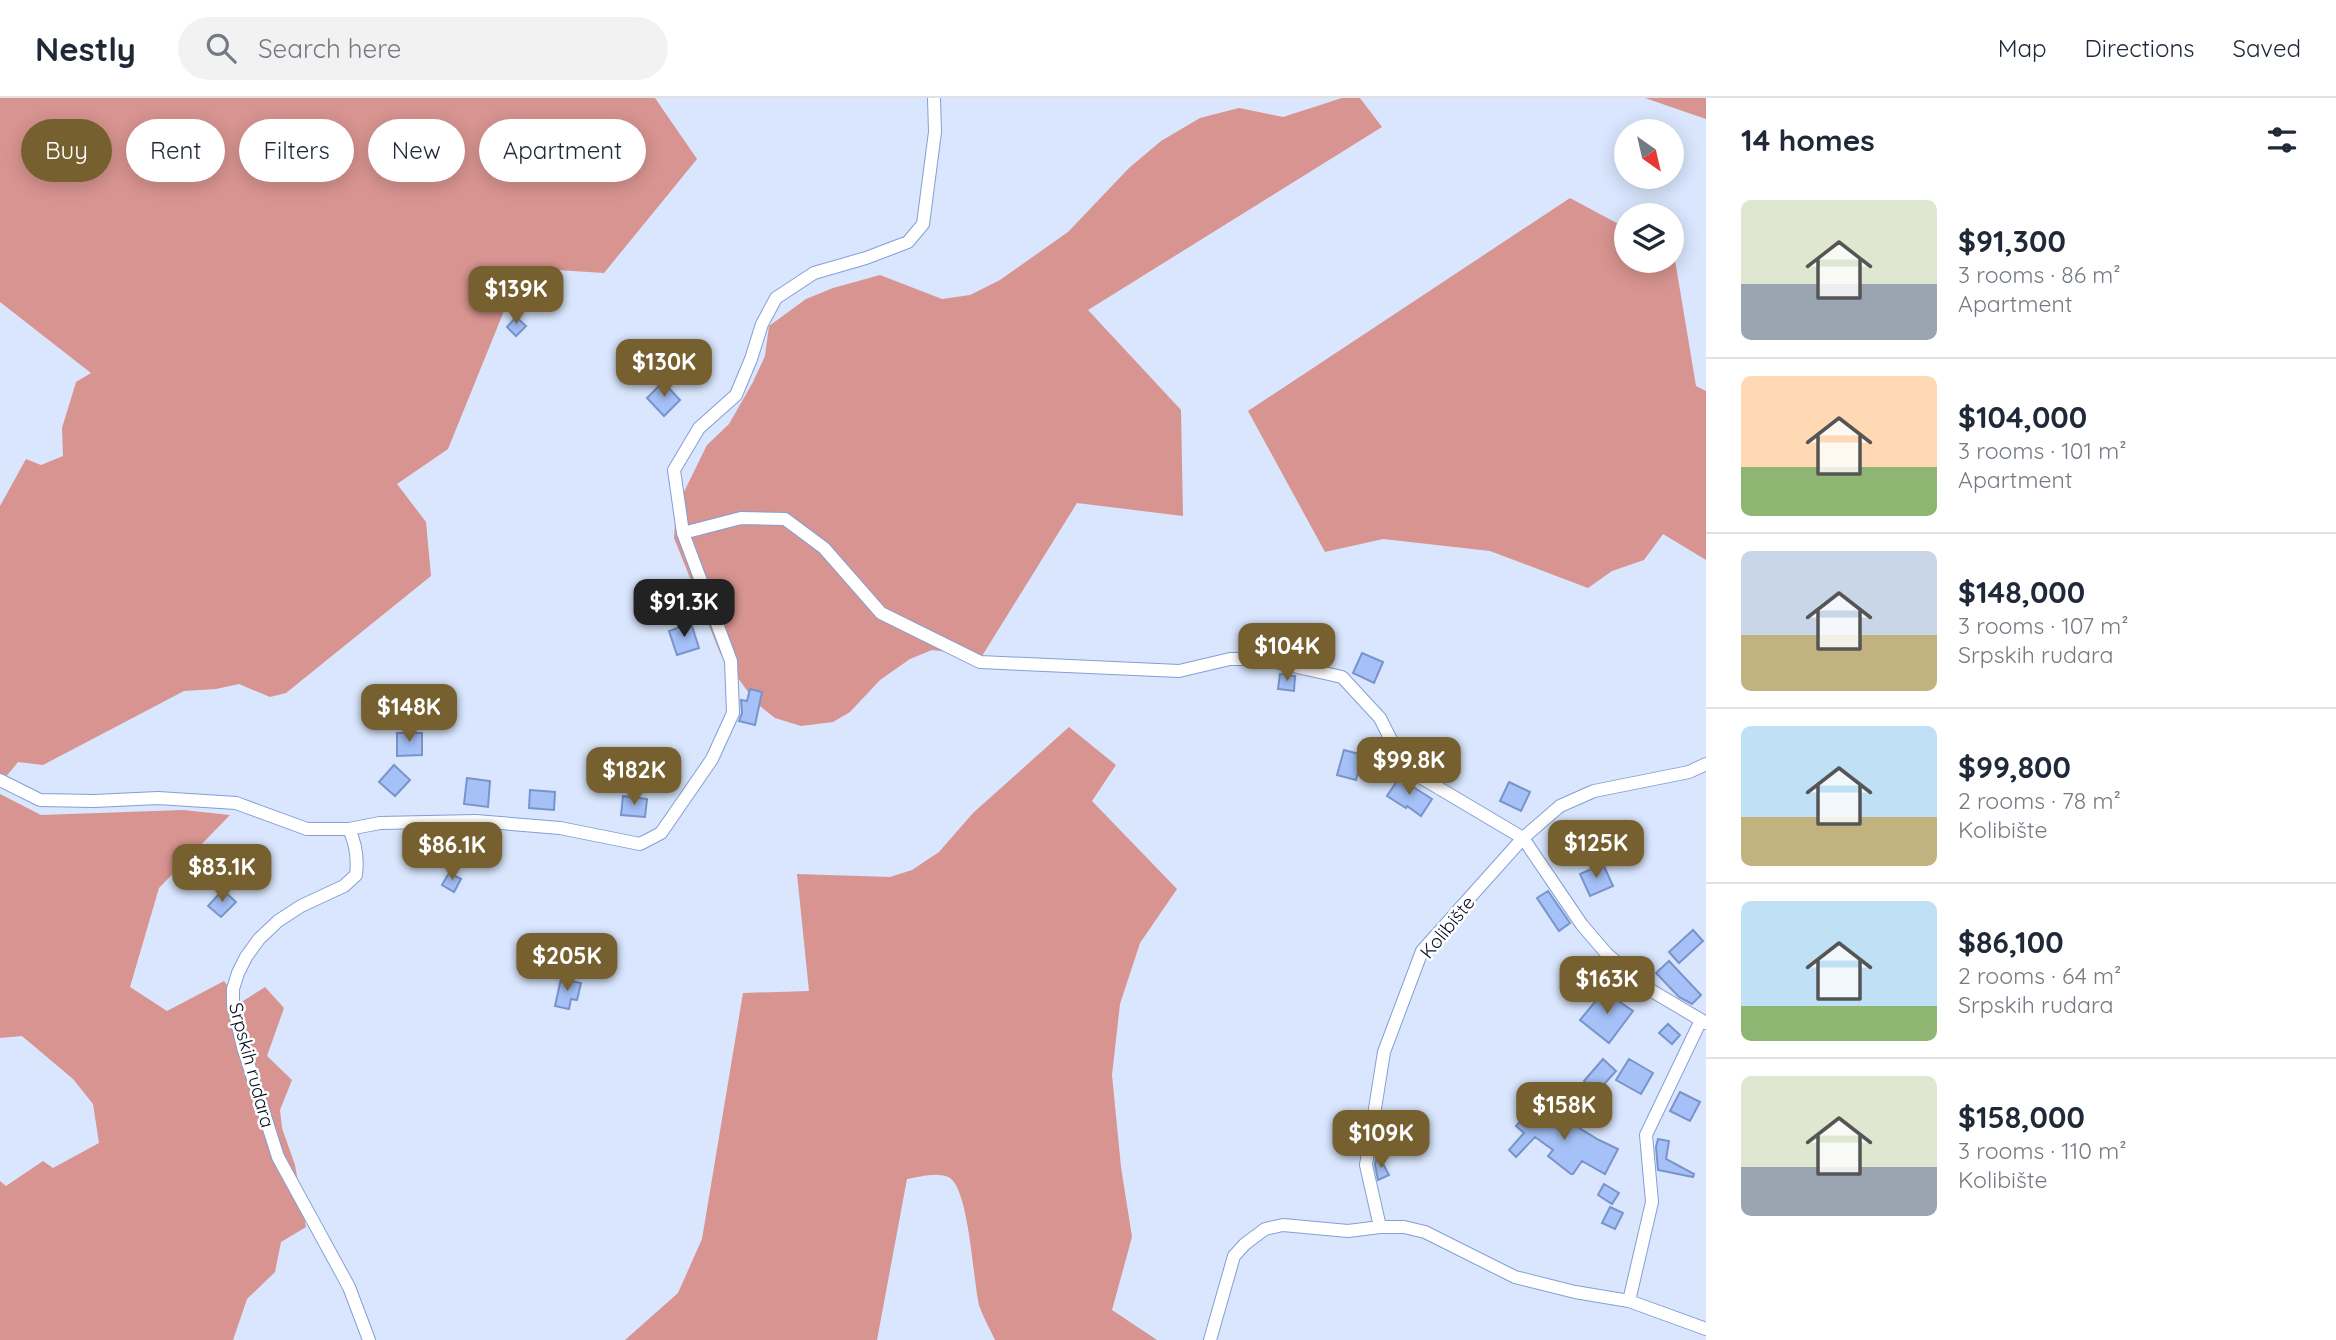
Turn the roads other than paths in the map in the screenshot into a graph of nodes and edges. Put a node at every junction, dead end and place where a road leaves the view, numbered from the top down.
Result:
1 (934, 98) edge
2 (683, 533) junction
3 (1706, 764) edge
4 (0, 780) edge
5 (349, 829) junction
6 (1523, 838) junction
7 (1704, 1022) edge
8 (1380, 1227) junction
9 (1629, 1301) junction
10 (1706, 1329) edge
11 (369, 1340) edge
12 (1210, 1340) edge

1 - 2 street
2 - 5 street
2 - 6 street
3 - 6 street, Kolibište
4 - 5 street
5 - 11 street, Srpskih rudara
6 - 7 street
6 - 8 street, Kolibište
7 - 9 street
8 - 9 street
8 - 12 street
9 - 10 street

